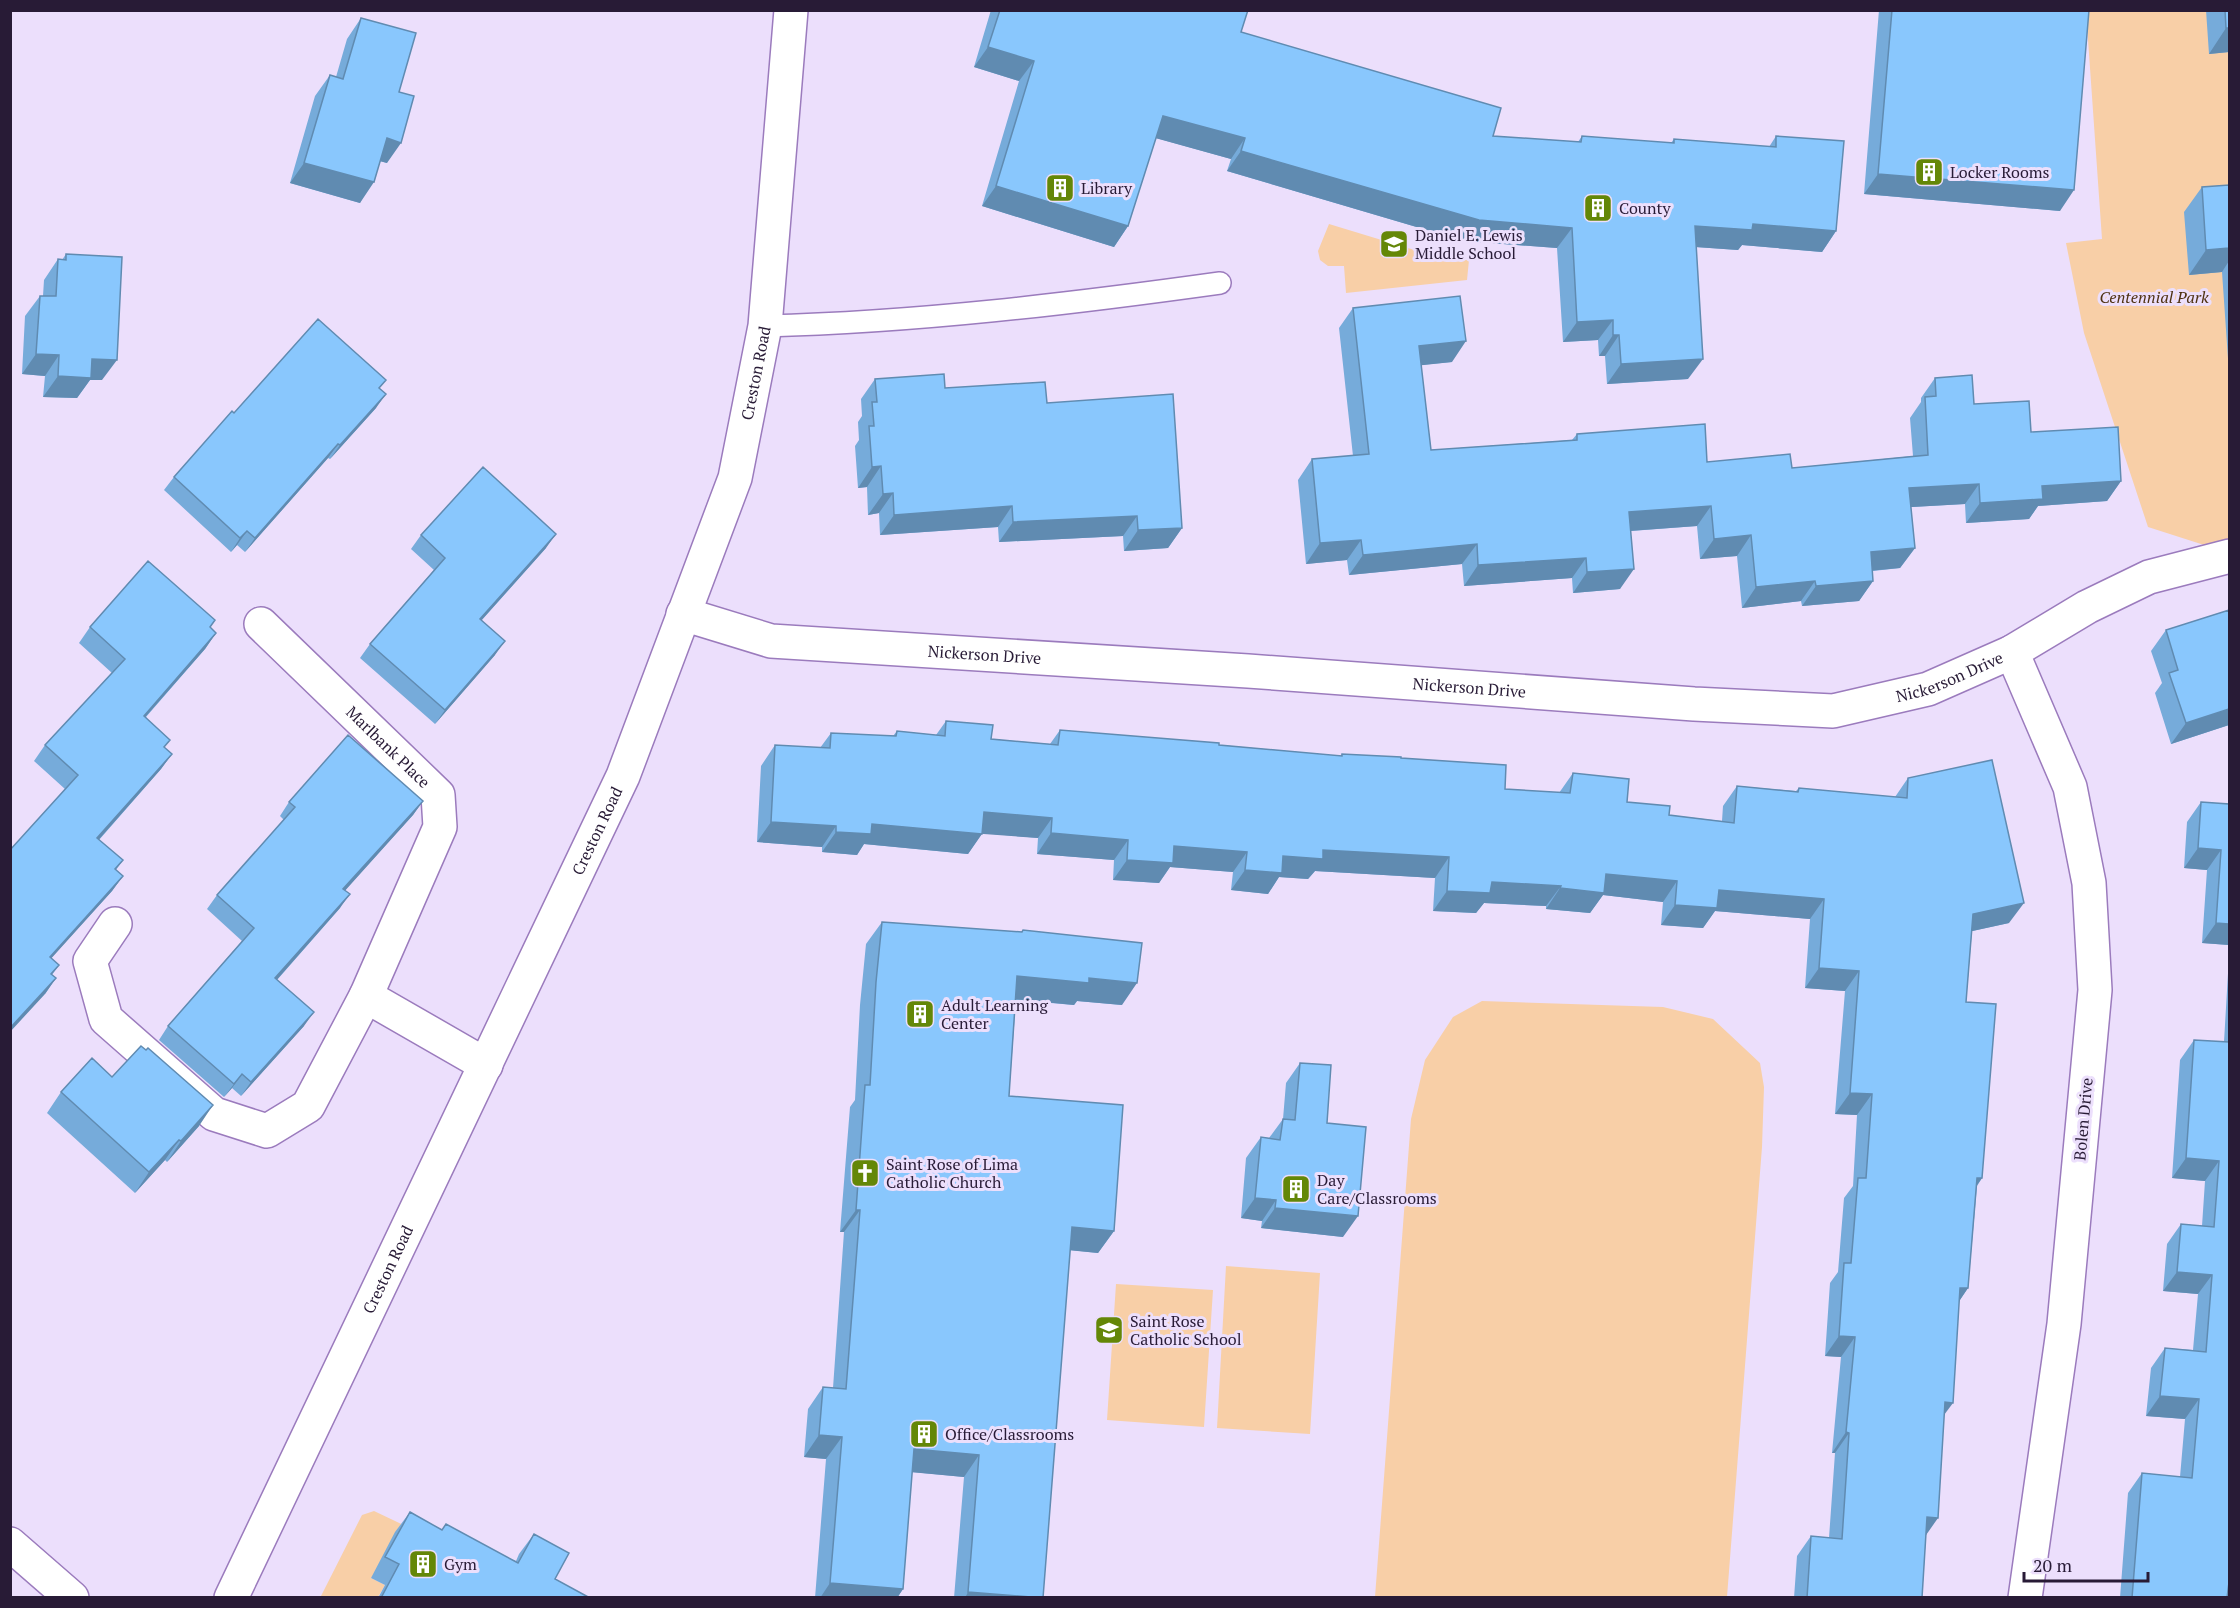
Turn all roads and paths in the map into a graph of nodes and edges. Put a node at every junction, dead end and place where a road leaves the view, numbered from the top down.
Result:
1 (791, 10) edge
2 (1220, 283) dead end
3 (765, 326) junction
4 (2229, 556) edge
5 (683, 614) junction
6 (261, 624) dead end
7 (2012, 652) junction
8 (115, 924) dead end
9 (366, 996) junction
10 (486, 1065) junction
11 (10, 1544) edge
12 (72, 1598) edge
13 (231, 1598) edge
14 (2025, 1598) edge

1 - 3 street, Creston Road
2 - 3 lane
3 - 5 street, Creston Road
4 - 7 street, Nickerson Drive
5 - 7 street, Nickerson Drive
5 - 10 street, Creston Road
6 - 9 street, Marlbank Place
7 - 14 street, Bolen Drive
8 - 9 street, Marlbank Place
9 - 10 street
10 - 13 street, Creston Road
11 - 12 street

